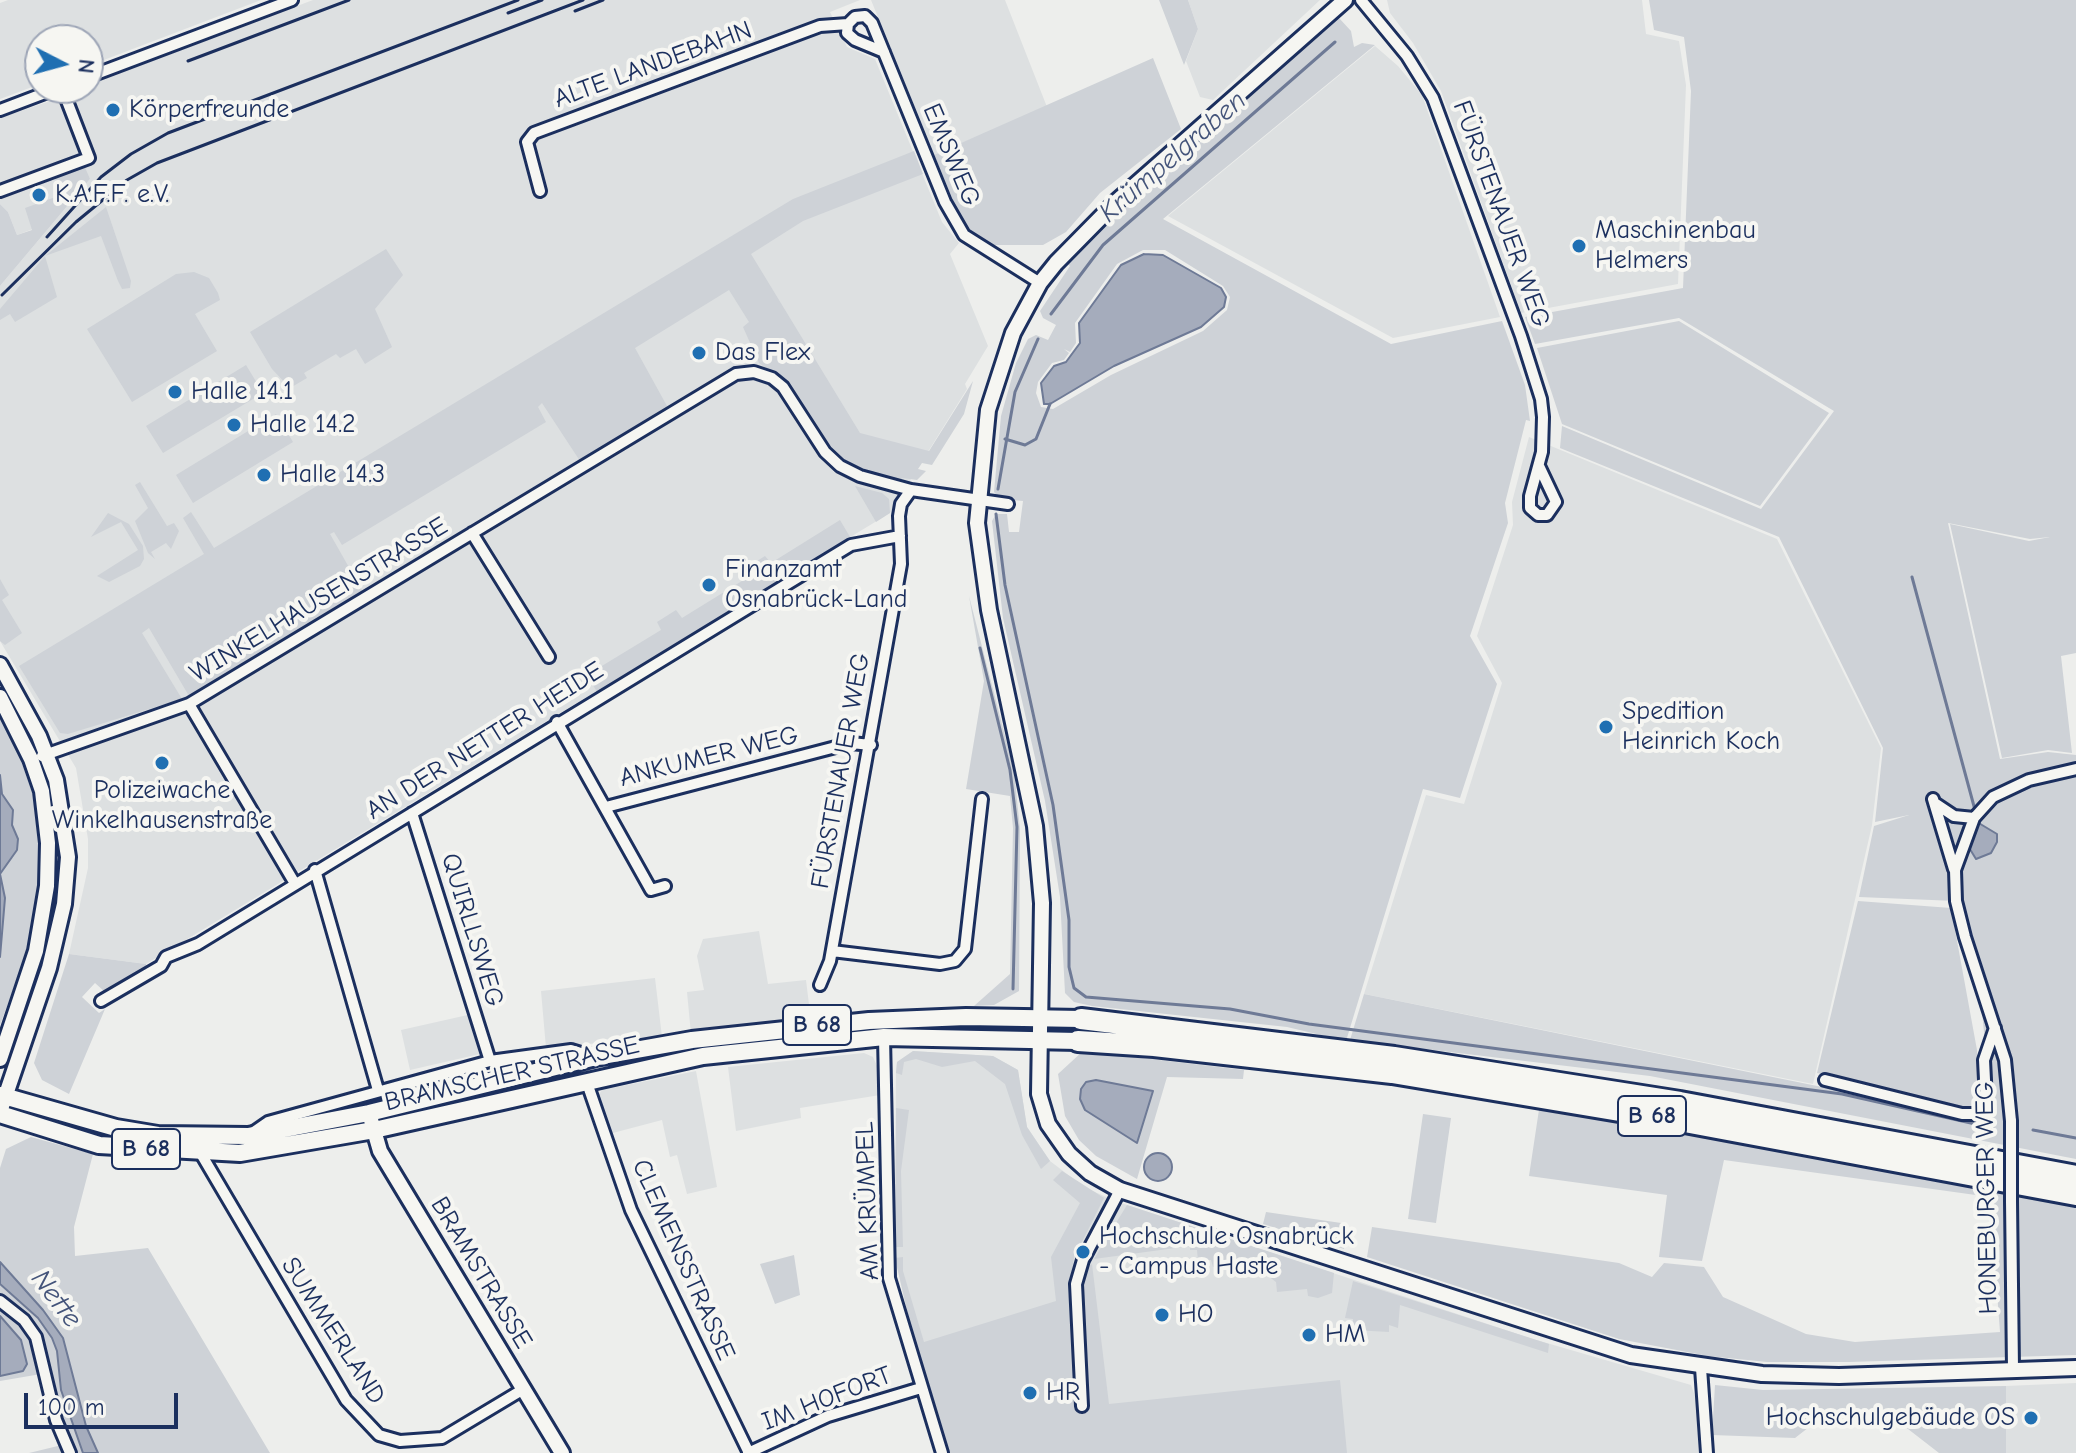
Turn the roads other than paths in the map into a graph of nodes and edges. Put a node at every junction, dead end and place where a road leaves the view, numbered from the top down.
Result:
1 (292, 0) edge
2 (1345, 0) edge
3 (1361, 0) edge
4 (848, 24) junction
5 (884, 52) junction
6 (104, 71) edge
7 (24, 101) edge
8 (67, 104) edge
9 (0, 110) edge
10 (0, 191) edge
11 (540, 191) dead end
12 (1040, 283) junction
13 (1539, 466) dead end
14 (911, 490) junction
15 (977, 500) junction
16 (1008, 504) dead end
17 (472, 533) junction
18 (900, 536) junction
19 (549, 657) dead end
20 (0, 665) edge
21 (0, 697) edge
22 (189, 704) junction
23 (557, 722) junction
24 (871, 745) junction
25 (47, 755) junction
26 (31, 759) junction
27 (2076, 769) edge
28 (982, 799) dead end
29 (606, 807) junction
30 (412, 813) junction
31 (1976, 816) junction
32 (315, 870) junction
33 (1955, 870) junction
34 (294, 882) junction
35 (665, 886) dead end
36 (832, 951) junction
37 (820, 985) dead end
38 (101, 1001) dead end
39 (1041, 1018) junction
40 (1081, 1019) joint
41 (1996, 1026) junction
42 (884, 1037) junction
43 (1040, 1039) junction
44 (1078, 1041) joint
45 (596, 1057) junction
46 (0, 1059) edge
47 (490, 1061) junction
48 (586, 1080) junction
49 (1825, 1080) dead end
50 (378, 1090) junction
51 (1, 1104) edge
52 (369, 1113) junction
53 (374, 1130) junction
54 (248, 1136) junction
55 (200, 1152) junction
56 (2076, 1176) edge
57 (1120, 1190) junction
58 (2076, 1195) edge
59 (0, 1301) edge
60 (1701, 1368) junction
61 (2076, 1368) edge
62 (2013, 1369) junction
63 (921, 1388) junction
64 (522, 1390) junction
65 (1082, 1406) dead end
66 (70, 1453) edge
67 (562, 1453) edge
68 (749, 1453) edge
69 (942, 1453) edge
70 (1707, 1453) edge

1 - 6 street
2 - 12 street
3 - 13 street, FÜRSTENAUER WEG
4 - 5 street
4 - 5 street, EMSWEG
4 - 11 street, ALTE LANDEBAHN
5 - 12 street, EMSWEG
7 - 9 street
8 - 10 street
12 - 15 street
14 - 15 street
14 - 17 street, WINKELHAUSENSTRASSE
14 - 18 street, FÜRSTENAUER WEG
15 - 16 street
15 - 39 street
17 - 19 street, WINKELHAUSENSTRASSE
17 - 22 street, WINKELHAUSENSTRASSE
18 - 23 street, AN DER NETTER HEIDE
18 - 24 street, FÜRSTENAUER WEG
20 - 25 street
21 - 26 street
22 - 25 street, WINKELHAUSENSTRASSE
22 - 34 street, WINKELHAUSENSTRASSE
23 - 29 street, ANKUMER WEG
23 - 30 street, AN DER NETTER HEIDE
24 - 29 street, ANKUMER WEG
24 - 36 street, FÜRSTENAUER WEG
25 - 26 street, WINKELHAUSENSTRASSE
25 - 51 street
26 - 46 street
27 - 31 street
28 - 36 street
29 - 35 street, ANKUMER WEG
30 - 32 street, AN DER NETTER HEIDE
30 - 47 street, QUIRLLSWEG
31 - 33 street, HONEBURGER WEG
31 - 33 street, HONEBURGER WEG
32 - 34 street, AN DER NETTER HEIDE
32 - 50 street
33 - 41 street, HONEBURGER WEG
34 - 38 street, AN DER NETTER HEIDE
36 - 37 street, FÜRSTENAUER WEG
39 - 40 main road, B 68
39 - 43 street
39 - 45 main road, BRAMSCHER STRASSE / B 68
40 - 56 highway, B 68
41 - 49 street, HONEBURGER WEG
41 - 62 street, HONEBURGER WEG, bridge
42 - 43 main road, BRAMSCHER STRASSE / B 68
42 - 48 main road, BRAMSCHER STRASSE / B 68
42 - 63 street, AM KRÜMPEL
43 - 44 main road, B 68
43 - 57 street
44 - 58 highway, B 68
45 - 47 street, BRAMSCHER STRASSE
45 - 52 main road, BRAMSCHER STRASSE / B 68
47 - 50 street, BRAMSCHER STRASSE
48 - 53 main road, BRAMSCHER STRASSE / B 68
48 - 68 street, CLEMENSSTRASSE
50 - 54 street, BRAMSCHER STRASSE
51 - 54 main road, BRAMSCHER STRASSE / B 68
51 - 55 main road, BRAMSCHER STRASSE / B 68
52 - 53 street, BRAMSTRASSE
52 - 54 main road, BRAMSCHER STRASSE / B 68
53 - 55 main road, BRAMSCHER STRASSE / B 68
53 - 64 street, BRAMSTRASSE
55 - 64 street, SUMMERLAND
57 - 60 street
57 - 65 street
59 - 66 street
60 - 62 street
60 - 70 street
61 - 62 street
63 - 68 street, IM HOFORT
63 - 69 street, AM KRÜMPEL
64 - 67 street, BRAMSTRASSE

